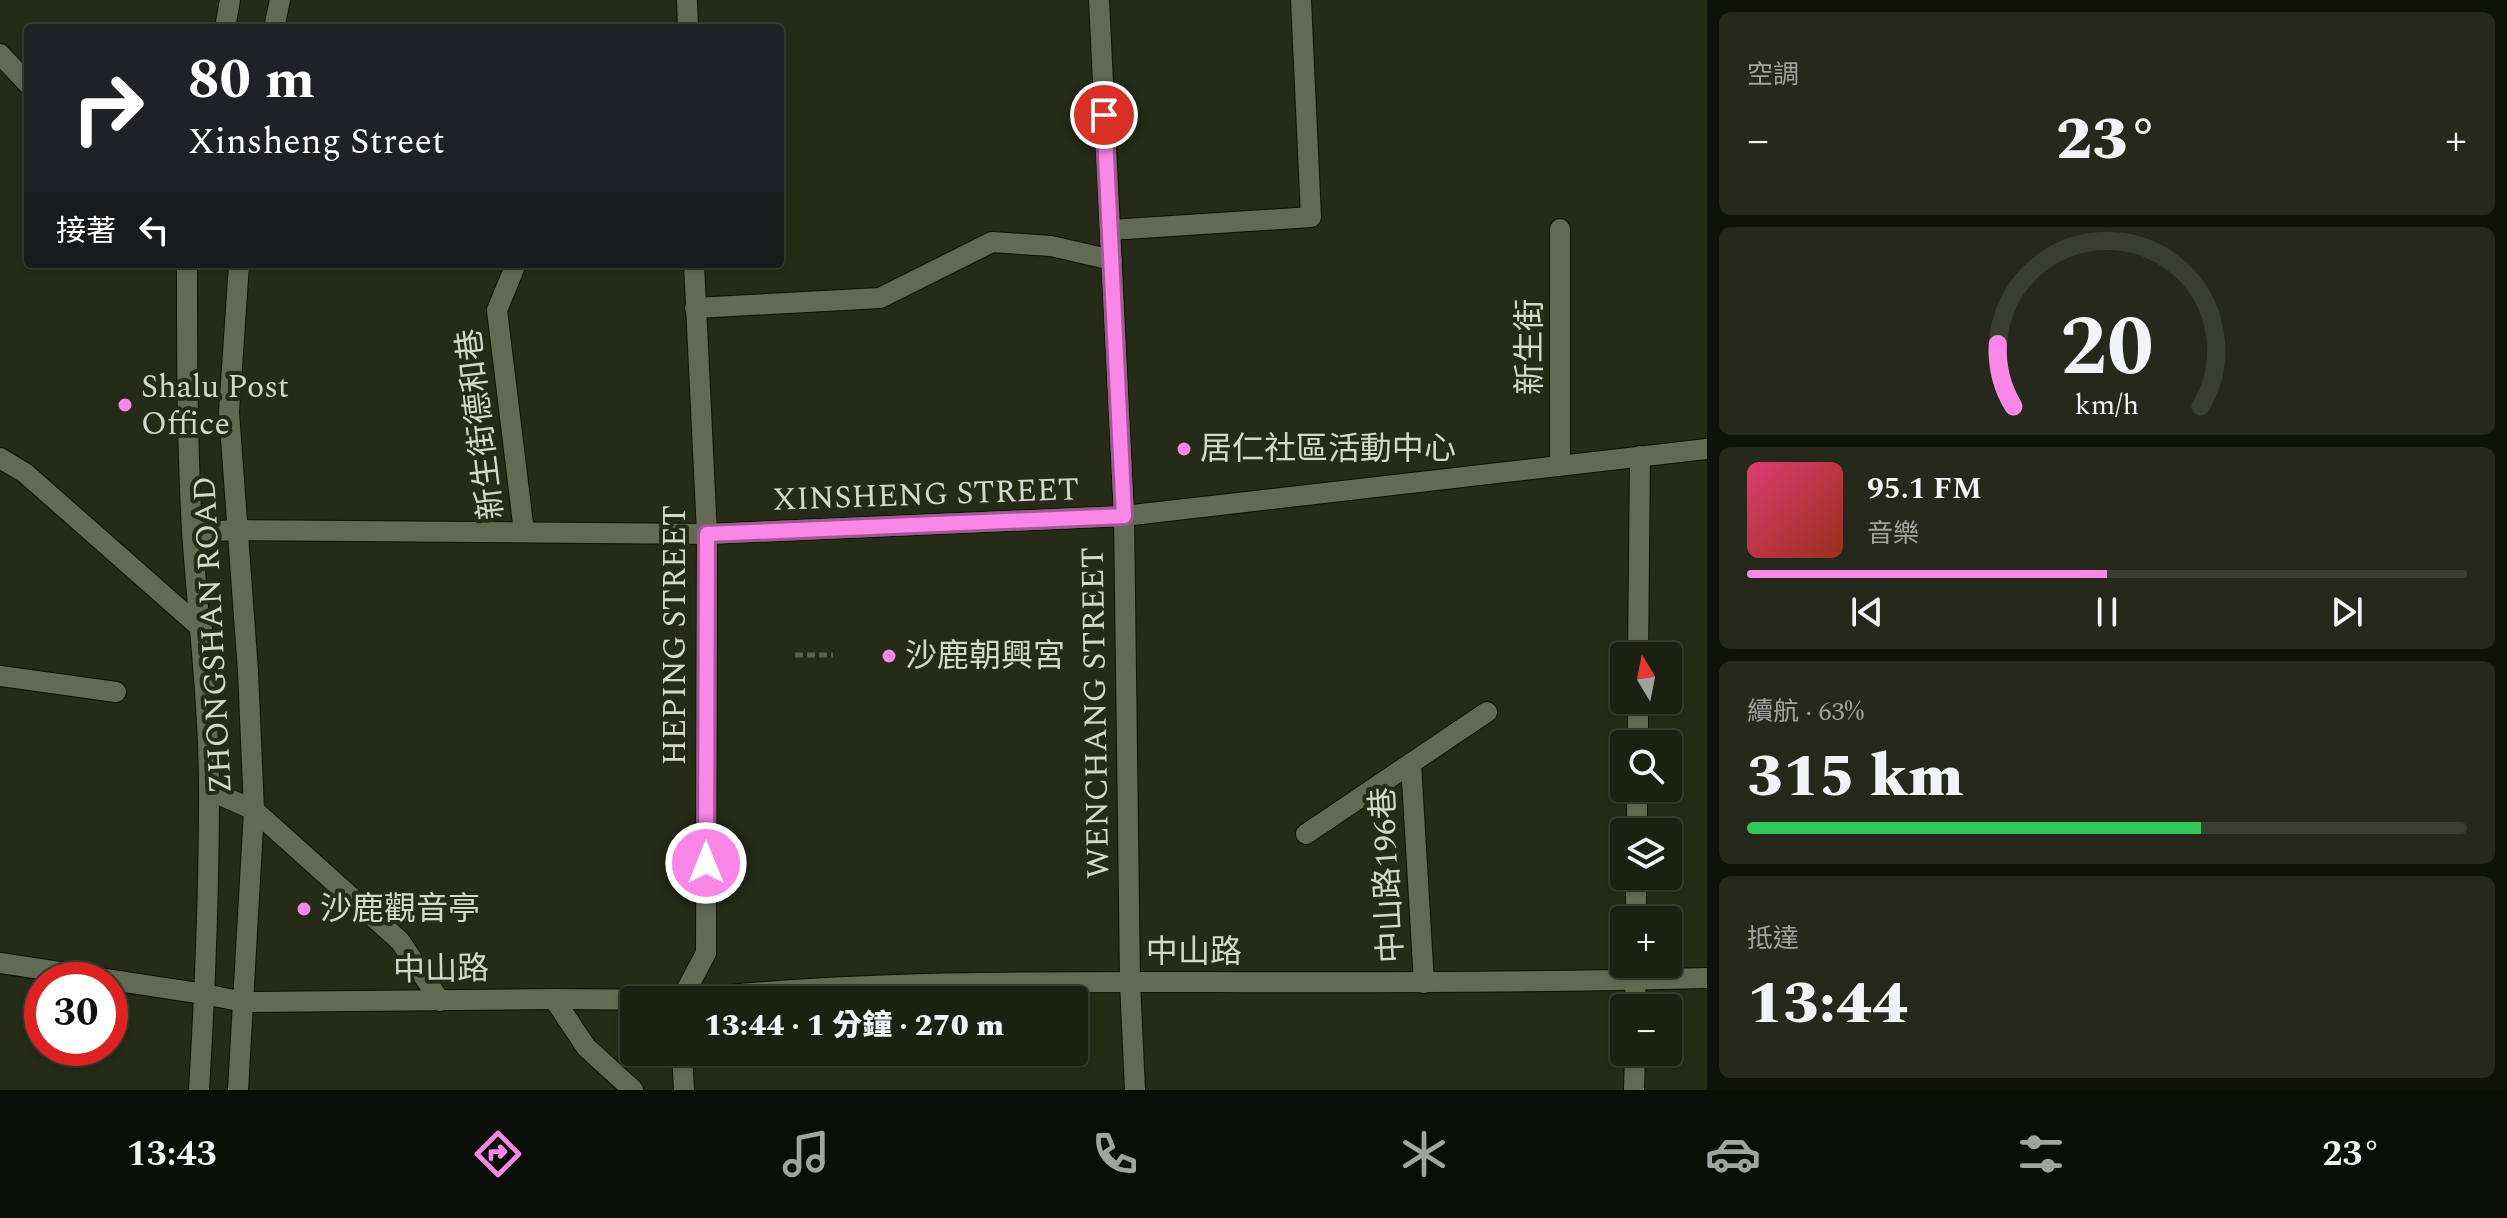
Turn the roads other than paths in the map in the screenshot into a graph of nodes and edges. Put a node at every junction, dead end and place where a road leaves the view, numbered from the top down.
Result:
1 (230, 0) edge
2 (280, 0) edge
3 (687, 0) edge
4 (1099, 0) edge
5 (1301, 0) edge
6 (226, 24) edge
7 (275, 24) edge
8 (688, 24) edge
9 (0, 54) edge
10 (24, 80) edge
11 (1560, 229) dead end
12 (1110, 230) junction
13 (1112, 260) junction
14 (187, 268) edge
15 (239, 268) edge
16 (514, 268) edge
17 (694, 268) edge
18 (695, 308) junction
19 (1707, 449) edge
20 (1640, 456) junction
21 (0, 458) edge
22 (1560, 465) junction
23 (1124, 516) junction
24 (239, 530) junction
25 (192, 532) junction
26 (524, 532) junction
27 (707, 534) junction
28 (202, 629) junction
29 (1638, 642) edge
30 (0, 676) edge
31 (116, 692) dead end
32 (1487, 712) dead end
33 (1411, 763) junction
34 (209, 790) junction
35 (254, 810) junction
36 (1306, 834) dead end
37 (0, 963) edge
38 (1610, 973) edge
39 (1682, 976) edge
40 (1707, 978) edge
41 (1130, 982) junction
42 (1424, 983) junction
43 (688, 986) edge
44 (916, 986) edge
45 (204, 994) junction
46 (554, 999) junction
47 (620, 1000) edge
48 (440, 1001) junction
49 (244, 1002) junction
50 (683, 1066) edge
51 (1635, 1066) edge
52 (199, 1090) edge
53 (238, 1090) edge
54 (633, 1090) edge
55 (684, 1090) edge
56 (1135, 1090) edge
57 (1634, 1090) edge

1 - 6 street
2 - 7 street
3 - 8 street
4 - 12 street, WENCHANG STREET
5 - 12 street
9 - 10 street
11 - 22 street, 新生街
12 - 13 street, WENCHANG STREET
13 - 18 street
13 - 23 street, WENCHANG STREET
14 - 25 street, ZHONGSHAN ROAD
15 - 24 street, ZHONGSHAN ROAD
16 - 26 street, 新生街德和巷
17 - 18 street, HEPING STREET
18 - 27 street, HEPING STREET
19 - 20 street, XINSHENG STREET
20 - 22 street, XINSHENG STREET
20 - 29 street
21 - 28 street
22 - 23 street, XINSHENG STREET
23 - 27 street, XINSHENG STREET
23 - 41 street, WENCHANG STREET
24 - 25 street, XINSHENG STREET
24 - 26 street, XINSHENG STREET
24 - 35 street, ZHONGSHAN ROAD
25 - 28 street, ZHONGSHAN ROAD
26 - 27 street, XINSHENG STREET
27 - 43 street, HEPING STREET
28 - 34 street, ZHONGSHAN ROAD
30 - 31 street
32 - 33 street, 中山路196巷
33 - 36 street, 中山路196巷
33 - 42 street, 中山路196巷
34 - 35 street
34 - 45 street, ZHONGSHAN ROAD
35 - 48 street
35 - 49 street, ZHONGSHAN ROAD
37 - 45 street, 中山路
38 - 42 street, 中山路
39 - 40 street, 中山路
41 - 42 street, 中山路
41 - 44 street, 中山路
41 - 56 street, WENCHANG STREET
45 - 49 street, 中山路
45 - 52 street, ZHONGSHAN ROAD
46 - 47 street, 中山路
46 - 48 street, 中山路
46 - 54 street
48 - 49 street, 中山路
49 - 53 street, ZHONGSHAN ROAD
50 - 55 street
51 - 57 street

